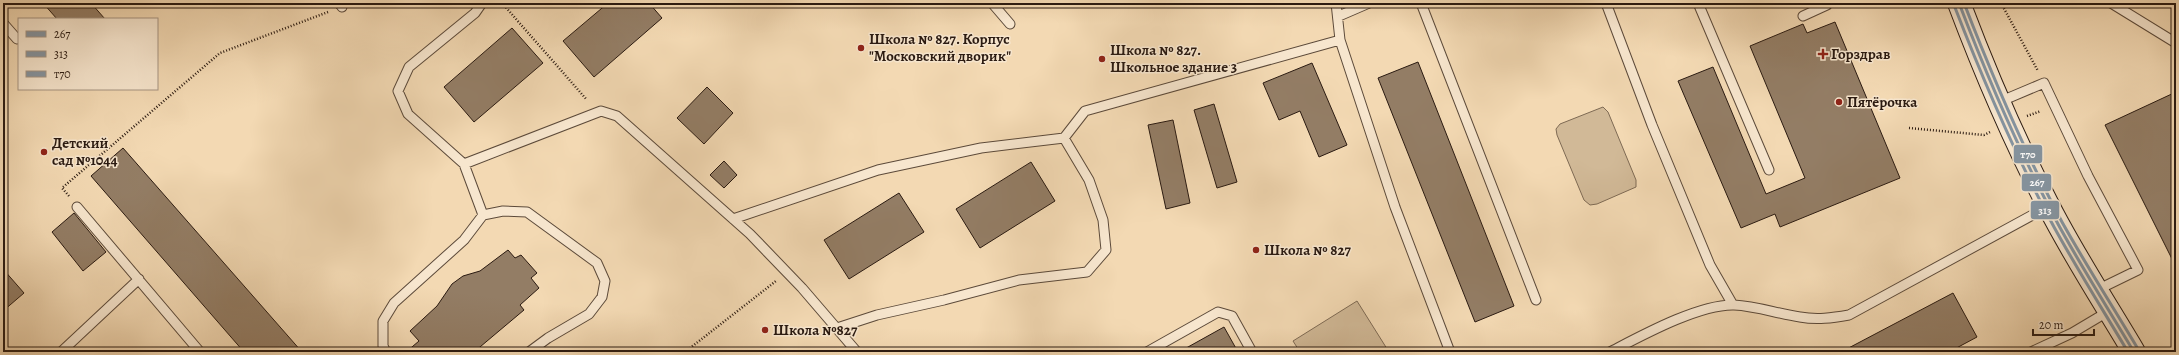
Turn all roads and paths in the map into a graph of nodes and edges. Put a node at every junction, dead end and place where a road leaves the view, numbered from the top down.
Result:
1 (482, 3) edge
2 (502, 3) edge
3 (992, 3) edge
4 (1336, 3) edge
5 (1370, 3) edge
6 (1421, 3) edge
7 (1606, 3) edge
8 (1698, 3) edge
9 (1827, 3) edge
10 (1958, 3) edge
11 (2001, 3) edge
12 (2111, 3) edge
13 (341, 5) edge
14 (1339, 16) junction
15 (1803, 16) dead end
16 (3, 23) edge
17 (1010, 24) dead end
18 (17, 39) dead end
19 (1340, 40) junction
20 (2176, 43) edge
21 (2044, 82) junction
22 (1999, 102) junction
23 (2055, 105) junction
24 (601, 111) junction
25 (2008, 125) junction
26 (1909, 128) dead end
27 (1064, 138) junction
28 (464, 164) junction
29 (1769, 170) dead end
30 (2049, 206) junction
31 (77, 207) joint
32 (483, 215) junction
33 (733, 219) junction
34 (787, 272) junction
35 (139, 279) junction
36 (2097, 290) junction
37 (1536, 300) dead end
38 (1733, 305) junction
39 (2109, 311) junction
40 (837, 328) junction
41 (61, 352) edge
42 (200, 352) edge
43 (386, 352) edge
44 (530, 352) edge
45 (685, 352) edge
46 (857, 352) edge
47 (1147, 352) edge
48 (1252, 352) edge
49 (1450, 352) edge
50 (1610, 352) edge
51 (2031, 352) edge
52 (2134, 352) edge

1 - 28 lane
2 - 24 path
3 - 17 lane
4 - 14 lane
5 - 14 lane
6 - 37 lane
7 - 38 lane
8 - 29 lane
9 - 15 lane
10 - 22 main road
11 - 21 path
12 - 20 lane
13 - 31 path
14 - 19 lane
16 - 18 lane
19 - 27 lane
19 - 49 lane
21 - 22 lane
21 - 23 lane
22 - 25 main road
23 - 25 path
23 - 36 lane
24 - 28 lane
24 - 33 lane
25 - 26 path
25 - 30 main road
27 - 33 lane
27 - 40 lane
28 - 32 lane
30 - 36 main road
30 - 38 lane
31 - 35 lane
32 - 43 lane
32 - 44 lane
33 - 34 lane
34 - 40 lane
34 - 45 path
35 - 41 lane
35 - 42 lane
36 - 39 main road
38 - 50 lane
39 - 51 lane
39 - 52 main road
40 - 46 lane
47 - 48 lane

